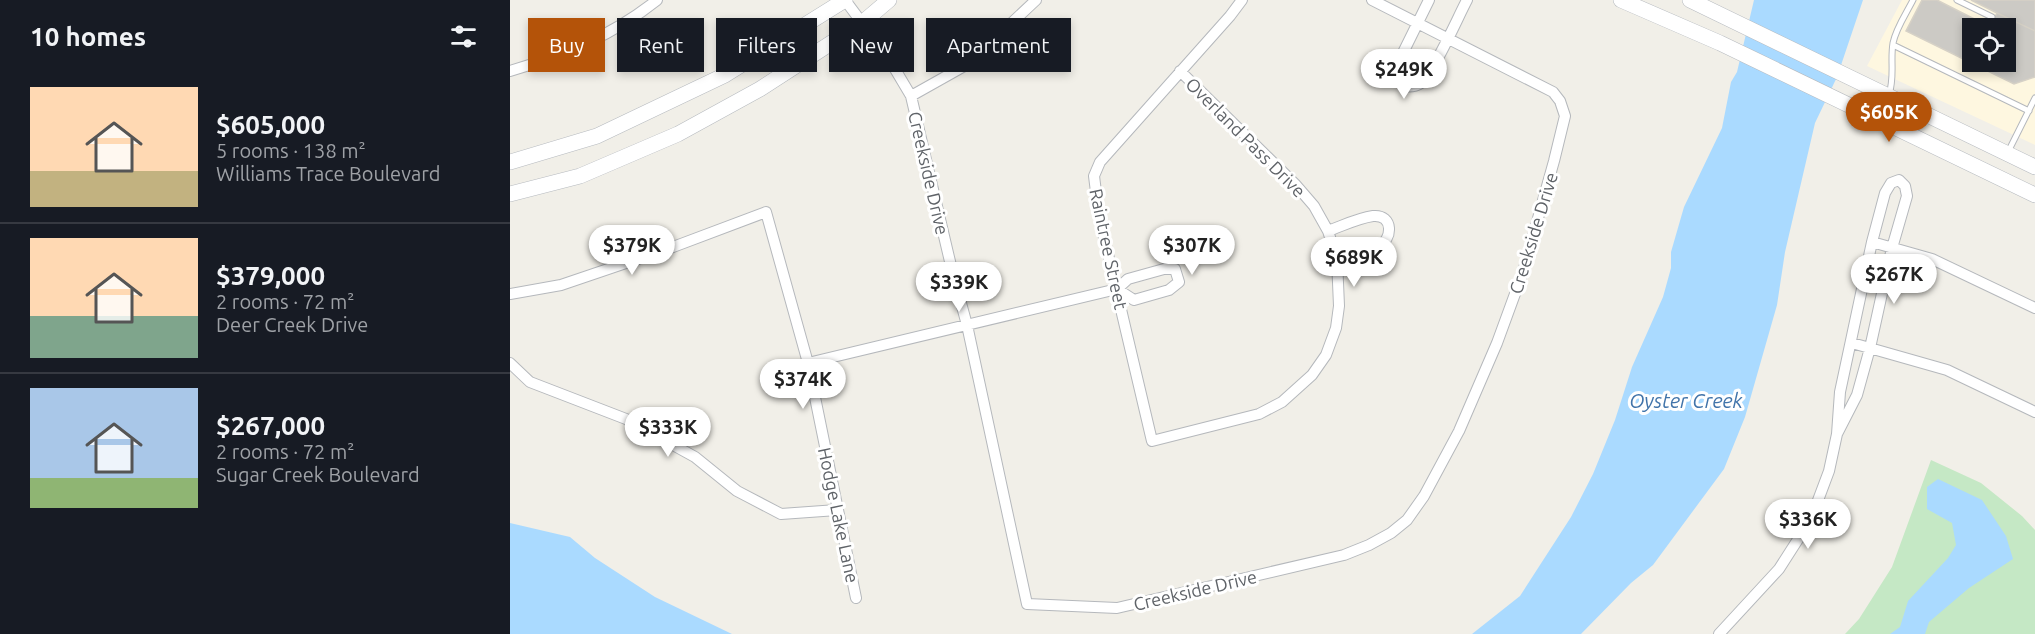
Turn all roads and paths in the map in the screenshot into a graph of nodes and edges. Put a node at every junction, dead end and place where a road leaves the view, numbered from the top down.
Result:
1 (845, 0) edge
2 (890, 0) edge
3 (1036, 0) edge
4 (1242, 0) edge
5 (1371, 0) edge
6 (1429, 0) edge
7 (1467, 0) edge
8 (1621, 0) edge
9 (1690, 0) edge
10 (1913, 0) edge
11 (1957, 0) edge
12 (655, 1) edge
13 (1992, 17) dead end
14 (858, 18) edge
15 (868, 18) edge
16 (1417, 22) junction
17 (1448, 37) junction
18 (829, 44) edge
19 (1893, 45) junction
20 (510, 71) edge
21 (1180, 71) junction
22 (897, 72) edge
23 (911, 96) junction
24 (1888, 97) junction
25 (2035, 98) edge
26 (2029, 111) junction
27 (2008, 153) junction
28 (510, 162) edge
29 (2035, 166) edge
30 (1995, 176) junction
31 (510, 194) edge
32 (2035, 195) edge
33 (1328, 231) junction
34 (1872, 242) junction
35 (1892, 248) junction
36 (1337, 259) junction
37 (1117, 290) junction
38 (510, 294) edge
39 (2035, 308) edge
40 (968, 325) junction
41 (1852, 344) junction
42 (1870, 348) junction
43 (510, 363) edge
44 (808, 363) junction
45 (2035, 412) edge
46 (1837, 434) junction
47 (1152, 441) joint
48 (837, 510) junction
49 (856, 598) dead end
50 (1719, 634) edge

1 - 14 street, Creekside Drive
1 - 28 main road
2 - 15 main road
3 - 23 street
4 - 21 street, Raintree Street
5 - 16 street
6 - 16 street
7 - 17 street
8 - 30 main road
9 - 24 main road
10 - 19 lane
11 - 13 lane
12 - 20 street
16 - 17 street
16 - 17 street
17 - 40 street, Creekside Drive
18 - 31 main road
19 - 24 lane
19 - 26 lane
21 - 33 street, Overland Pass Drive
21 - 37 street, Raintree Street
22 - 23 street, Creekside Drive
23 - 40 street, Creekside Drive
24 - 27 main road
25 - 26 lane
26 - 27 lane
27 - 29 main road
27 - 30 main road
30 - 32 main road
33 - 36 street, Overland Pass Drive
33 - 36 street
34 - 35 street
34 - 35 street
34 - 41 street
35 - 39 street
35 - 42 street
36 - 47 street, Overland Pass Drive
37 - 37 street
37 - 40 street
37 - 47 street, Raintree Street
38 - 44 street, Hodge Lake Lane
40 - 44 street
41 - 42 street
41 - 46 street
42 - 45 street
42 - 46 street
43 - 48 street
44 - 48 street, Hodge Lake Lane
46 - 50 street
48 - 49 street, Hodge Lake Lane

